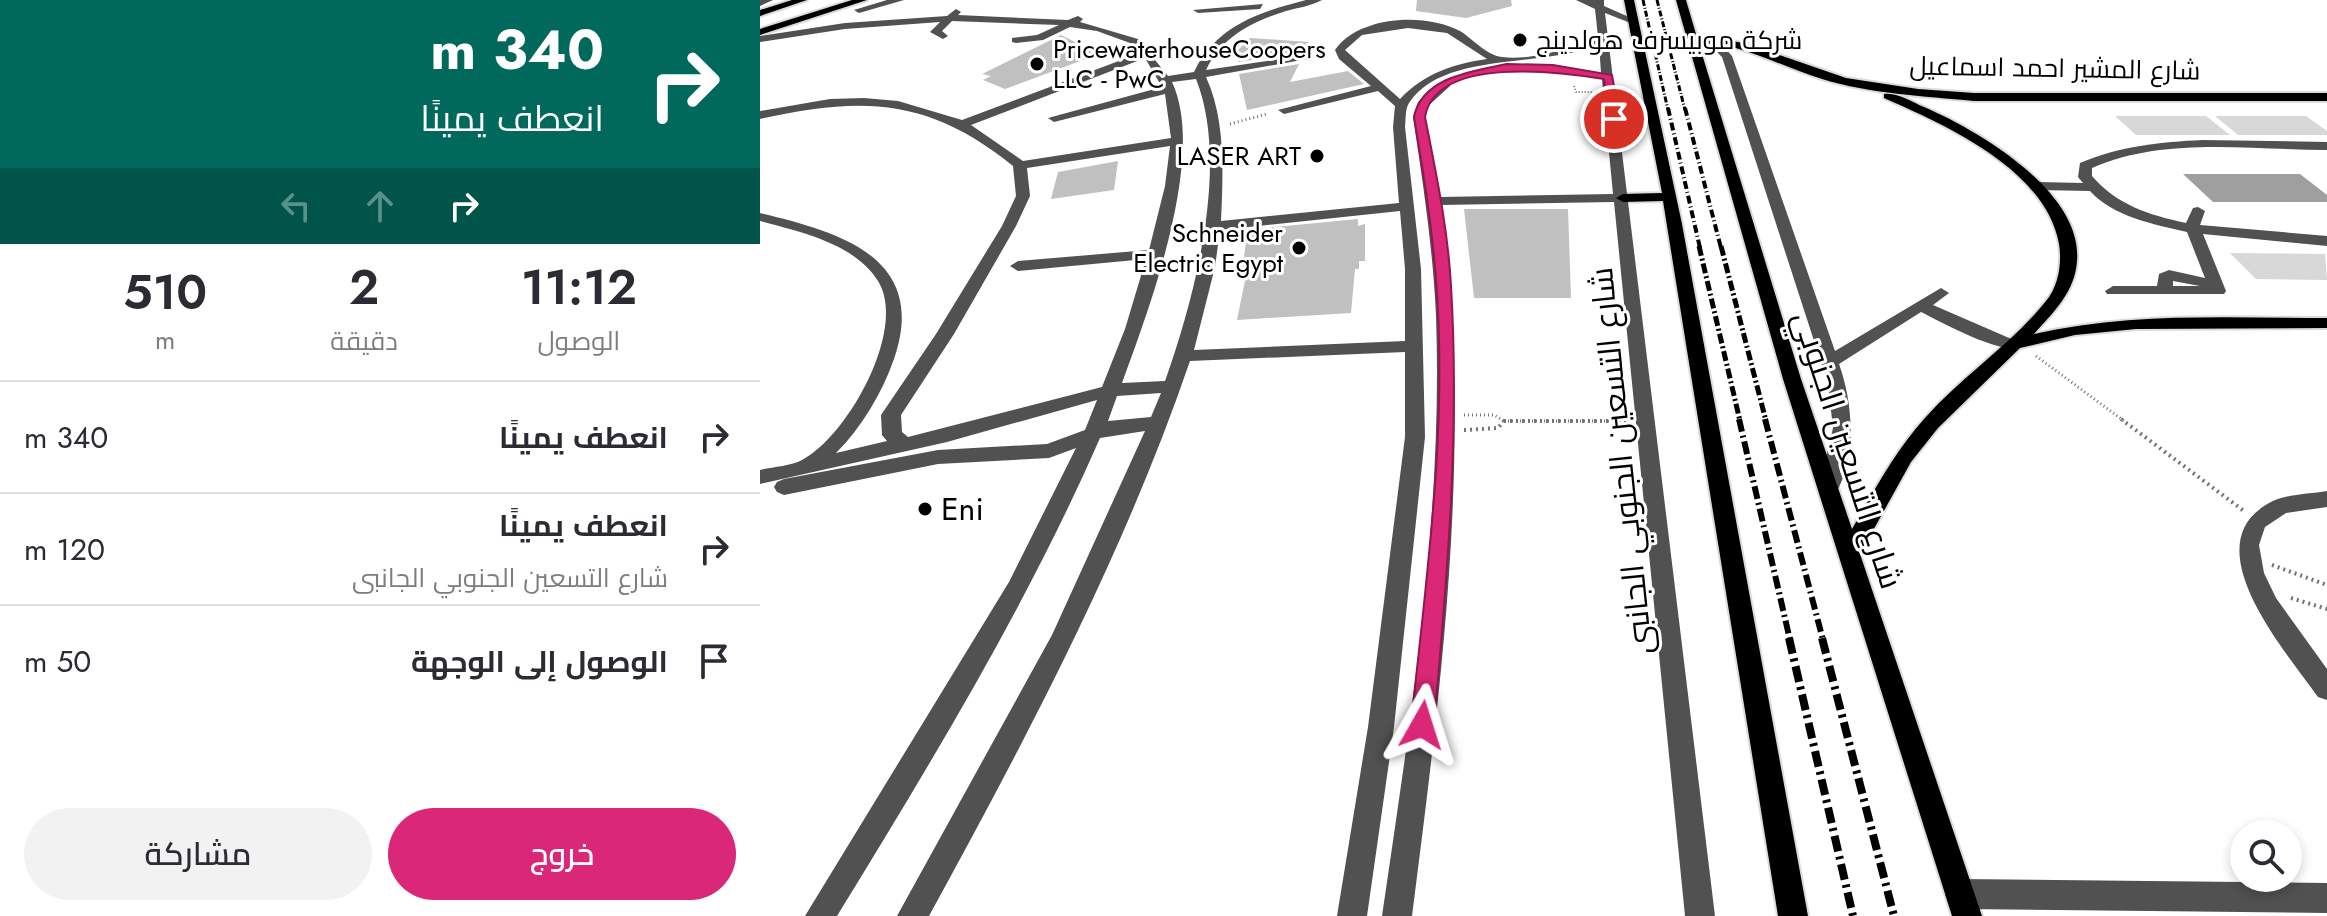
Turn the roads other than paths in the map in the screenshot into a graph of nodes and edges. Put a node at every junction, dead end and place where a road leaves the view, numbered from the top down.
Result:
1 (768, 0) edge
2 (802, 0) edge
3 (862, 0) edge
4 (899, 0) edge
5 (1317, 0) edge
6 (1629, 0) edge
7 (1681, 0) edge
8 (1593, 2) edge
9 (760, 3) edge
10 (1241, 4) edge
11 (1260, 6) dead end
12 (1198, 10) dead end
13 (956, 12) junction
14 (760, 13) edge
15 (1078, 19) junction
16 (1633, 21) junction
17 (1232, 30) junction
18 (760, 32) edge
19 (766, 33) edge
20 (943, 36) dead end
21 (1604, 38) junction
22 (1693, 39) junction
23 (1016, 40) dead end
24 (1146, 54) junction
25 (1308, 58) dead end
26 (1499, 60) junction
27 (1199, 74) junction
28 (1609, 77) junction
29 (1167, 84) junction
30 (1862, 85) junction
31 (1382, 87) junction
32 (1917, 93) junction
33 (2326, 98) edge
34 (1899, 100) junction
35 (1401, 105) junction
36 (1284, 110) road end
37 (760, 115) edge
38 (1054, 118) dead end
39 (963, 124) junction
40 (1176, 141) junction
41 (2327, 146) edge
42 (1429, 160) junction
43 (1403, 163) junction
44 (1020, 165) junction
45 (2038, 186) junction
46 (2094, 187) junction
47 (1670, 197) junction
48 (1623, 198) junction
49 (1435, 201) junction
50 (1409, 206) junction
51 (760, 217) edge
52 (2195, 219) junction
53 (1214, 226) junction
54 (2327, 241) edge
55 (1155, 254) junction
56 (1018, 266) dead end
57 (2113, 291) dead end
58 (1941, 293) dead end
59 (1921, 306) junction
60 (2048, 314) junction
61 (2327, 323) edge
62 (2075, 330) junction
63 (2014, 344) junction
64 (1416, 346) junction
65 (1184, 356) junction
66 (1829, 362) junction
67 (1173, 386) junction
68 (1446, 388) junction
69 (1417, 389) junction
70 (1113, 390) junction
71 (1159, 423) junction
72 (1094, 433) junction
73 (905, 445) junction
74 (803, 469) junction
75 (760, 477) edge
76 (1829, 488) junction
77 (760, 491) edge
78 (2327, 499) edge
79 (1849, 553) junction
80 (2327, 689) edge
81 (2327, 898) edge
82 (1963, 905) edge
83 (820, 916) edge
84 (912, 916) edge
85 (1352, 916) edge
86 (1397, 916) edge
87 (1700, 916) edge
88 (1793, 916) edge

1 - 9 street
2 - 14 main road
3 - 19 main road
4 - 19 street
5 - 17 street
6 - 16 main road
7 - 22 main road, شارع التسعين الجنوبي
8 - 16 street
8 - 21 street, شارع التسعين الجنوبي الجانبى
10 - 11 street
10 - 12 street
10 - 17 street
13 - 15 street
13 - 19 street
13 - 20 street
15 - 23 street
15 - 24 street
16 - 47 main road
17 - 27 street
18 - 19 main road
21 - 26 street
21 - 28 street, شارع التسعين الجنوبي الجانبى
22 - 30 main road, شارع المشير احمد اسماعيل
22 - 66 street
22 - 76 main road, شارع التسعين الجنوبي
24 - 29 street
24 - 39 street
25 - 27 street
26 - 31 street
26 - 35 street
27 - 29 street
27 - 53 street
28 - 42 street
28 - 48 street, شارع التسعين الجنوبي الجانبى
29 - 38 street
29 - 40 street
30 - 32 main road, شارع المشير احمد اسماعيل
30 - 34 main road
31 - 35 street
31 - 36 street
32 - 33 main road, شارع المشير احمد اسماعيل
32 - 34 main road
34 - 45 main road
35 - 43 street
37 - 39 street
39 - 44 street
40 - 44 street
40 - 55 street
41 - 46 street
42 - 43 street
42 - 49 street
43 - 50 street
44 - 73 street
45 - 46 street
45 - 60 main road
46 - 52 street
47 - 48 main road
47 - 88 main road
48 - 49 street
48 - 87 street, شارع التسعين الجنوبي الجانبى
49 - 68 street
50 - 53 street
50 - 64 street
51 - 74 street
52 - 54 street
52 - 57 street
53 - 65 street
55 - 56 street
55 - 70 street
58 - 59 street
59 - 63 street
59 - 66 street
60 - 62 main road
60 - 63 main road
61 - 62 main road
62 - 63 main road
63 - 79 main road
64 - 65 street
64 - 69 street
65 - 67 street
66 - 76 street
67 - 70 street
67 - 71 street
68 - 69 street
68 - 86 street
69 - 85 street
70 - 72 street
70 - 73 street
71 - 72 street
71 - 84 street
72 - 77 street
72 - 83 street
73 - 74 street
74 - 75 street
76 - 79 main road, شارع التسعين الجنوبي
78 - 80 street
79 - 82 main road, شارع التسعين الجنوبي
81 - 82 street

